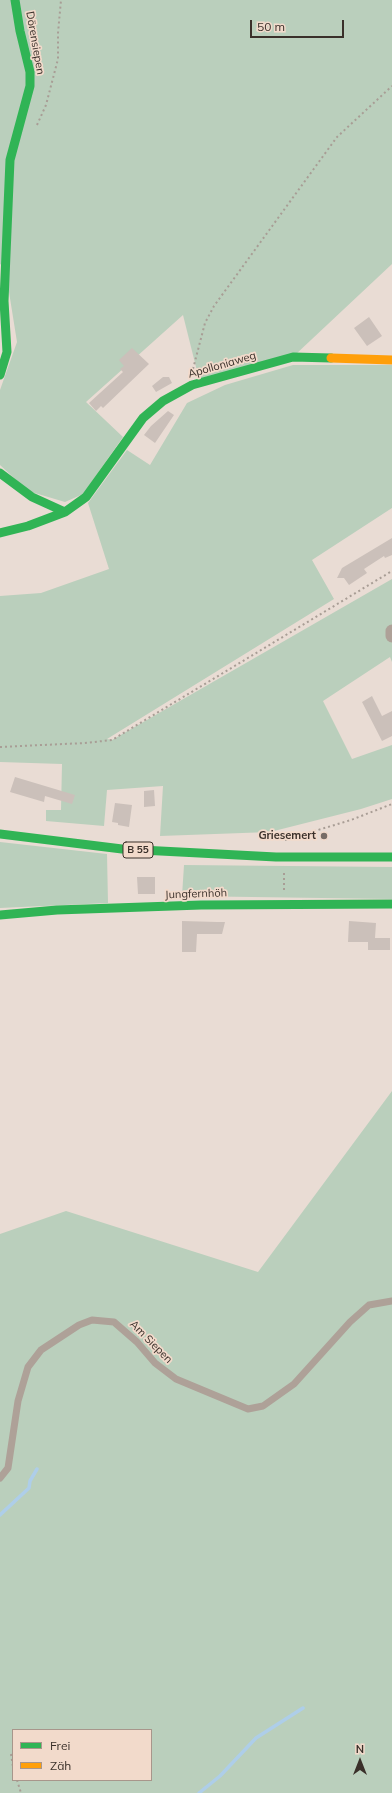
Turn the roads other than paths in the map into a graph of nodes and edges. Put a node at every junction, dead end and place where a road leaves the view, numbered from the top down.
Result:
1 (15, 0) edge
2 (392, 360) edge
3 (0, 375) edge
4 (0, 473) edge
5 (65, 512) junction
6 (0, 533) edge
7 (392, 631) edge
8 (392, 636) edge
9 (0, 834) edge
10 (392, 857) edge
11 (392, 904) edge
12 (0, 916) edge
13 (392, 1301) edge
14 (0, 1478) edge

1 - 3 street, Dörensiepen
2 - 5 street, Apolloniaweg
4 - 5 street
5 - 6 street, Apolloniaweg
7 - 8 street
9 - 10 street, B 55
11 - 12 street, Jungfernhöh
13 - 14 lane, Am Siepen

